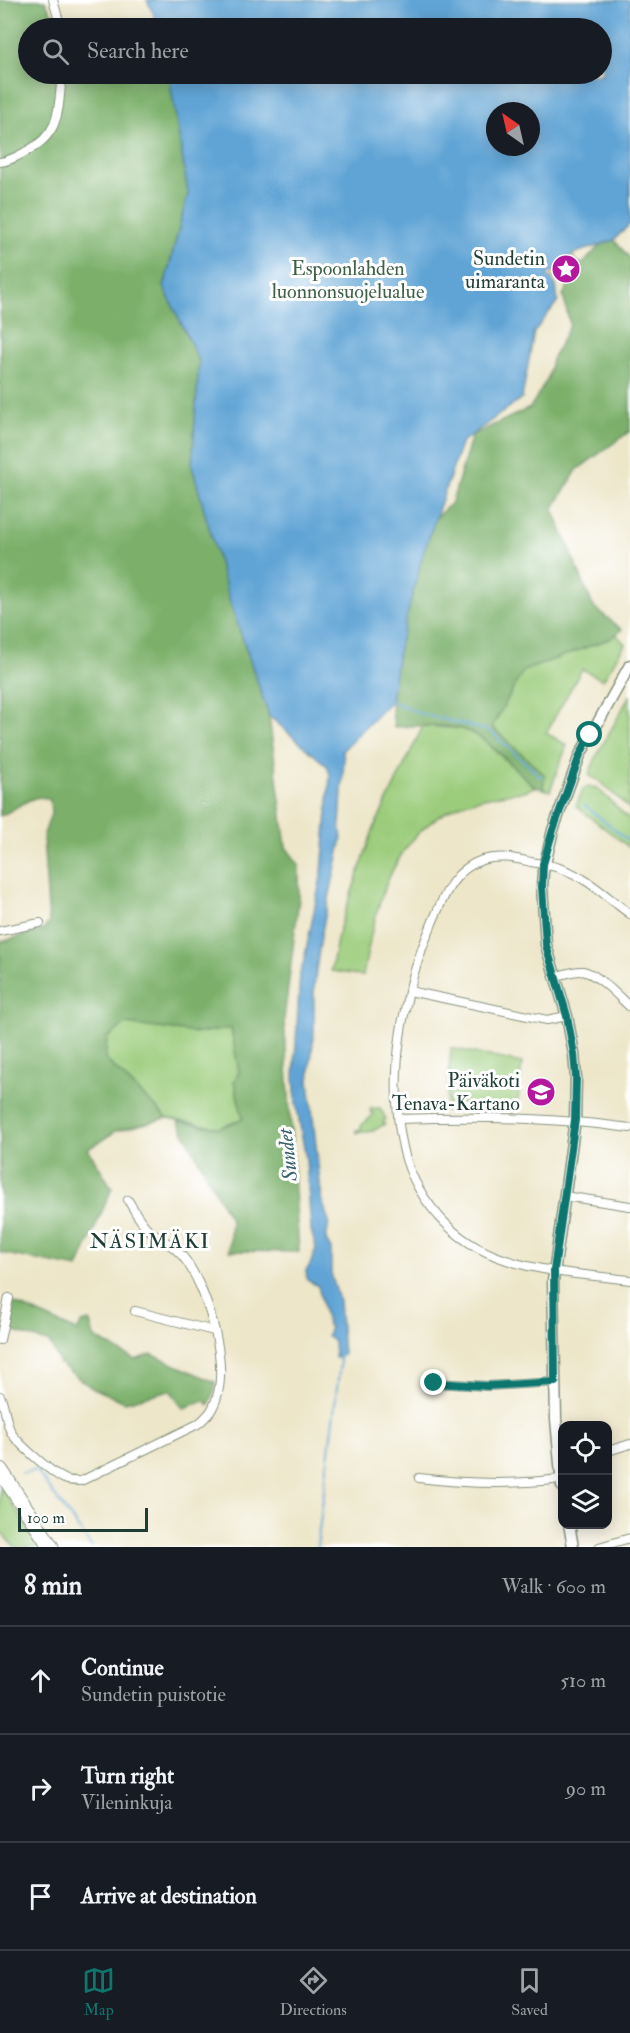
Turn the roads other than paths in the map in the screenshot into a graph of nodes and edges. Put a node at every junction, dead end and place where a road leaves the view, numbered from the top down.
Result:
1 (53, 0) edge
2 (58, 18) edge
3 (61, 84) edge
4 (4, 161) edge
5 (0, 166) edge
6 (630, 664) edge
7 (543, 864) junction
8 (630, 914) edge
9 (40, 923) dead end
10 (0, 931) edge
11 (554, 977) junction
12 (409, 991) junction
13 (630, 1007) edge
14 (567, 1016) junction
15 (399, 1119) junction
16 (575, 1120) junction
17 (630, 1128) edge
18 (564, 1196) junction
19 (128, 1200) dead end
20 (630, 1206) edge
21 (554, 1270) junction
22 (630, 1280) edge
23 (9, 1299) dead end
24 (135, 1311) dead end
25 (214, 1330) junction
26 (0, 1340) edge
27 (555, 1382) junction
28 (434, 1383) dead end
29 (0, 1396) edge
30 (558, 1423) edge
31 (630, 1444) edge
32 (612, 1450) edge
33 (0, 1470) edge
34 (419, 1478) dead end
35 (558, 1483) edge
36 (570, 1529) edge
37 (630, 1538) edge
38 (51, 1547) edge
39 (573, 1547) edge
40 (599, 1547) edge

1 - 2 street
3 - 4 street
4 - 5 street
6 - 7 street
7 - 8 street
7 - 11 street
7 - 12 street
9 - 10 street
11 - 13 street
11 - 14 street
12 - 14 street
12 - 15 street
14 - 16 street
15 - 16 street
15 - 21 street
16 - 17 street
16 - 18 street
18 - 20 street
18 - 21 street
19 - 25 street
21 - 22 street
21 - 27 street
23 - 26 street
24 - 25 street
25 - 29 street
27 - 28 street
27 - 30 street
31 - 32 street
33 - 38 highway
34 - 35 street
36 - 39 street
37 - 40 street

